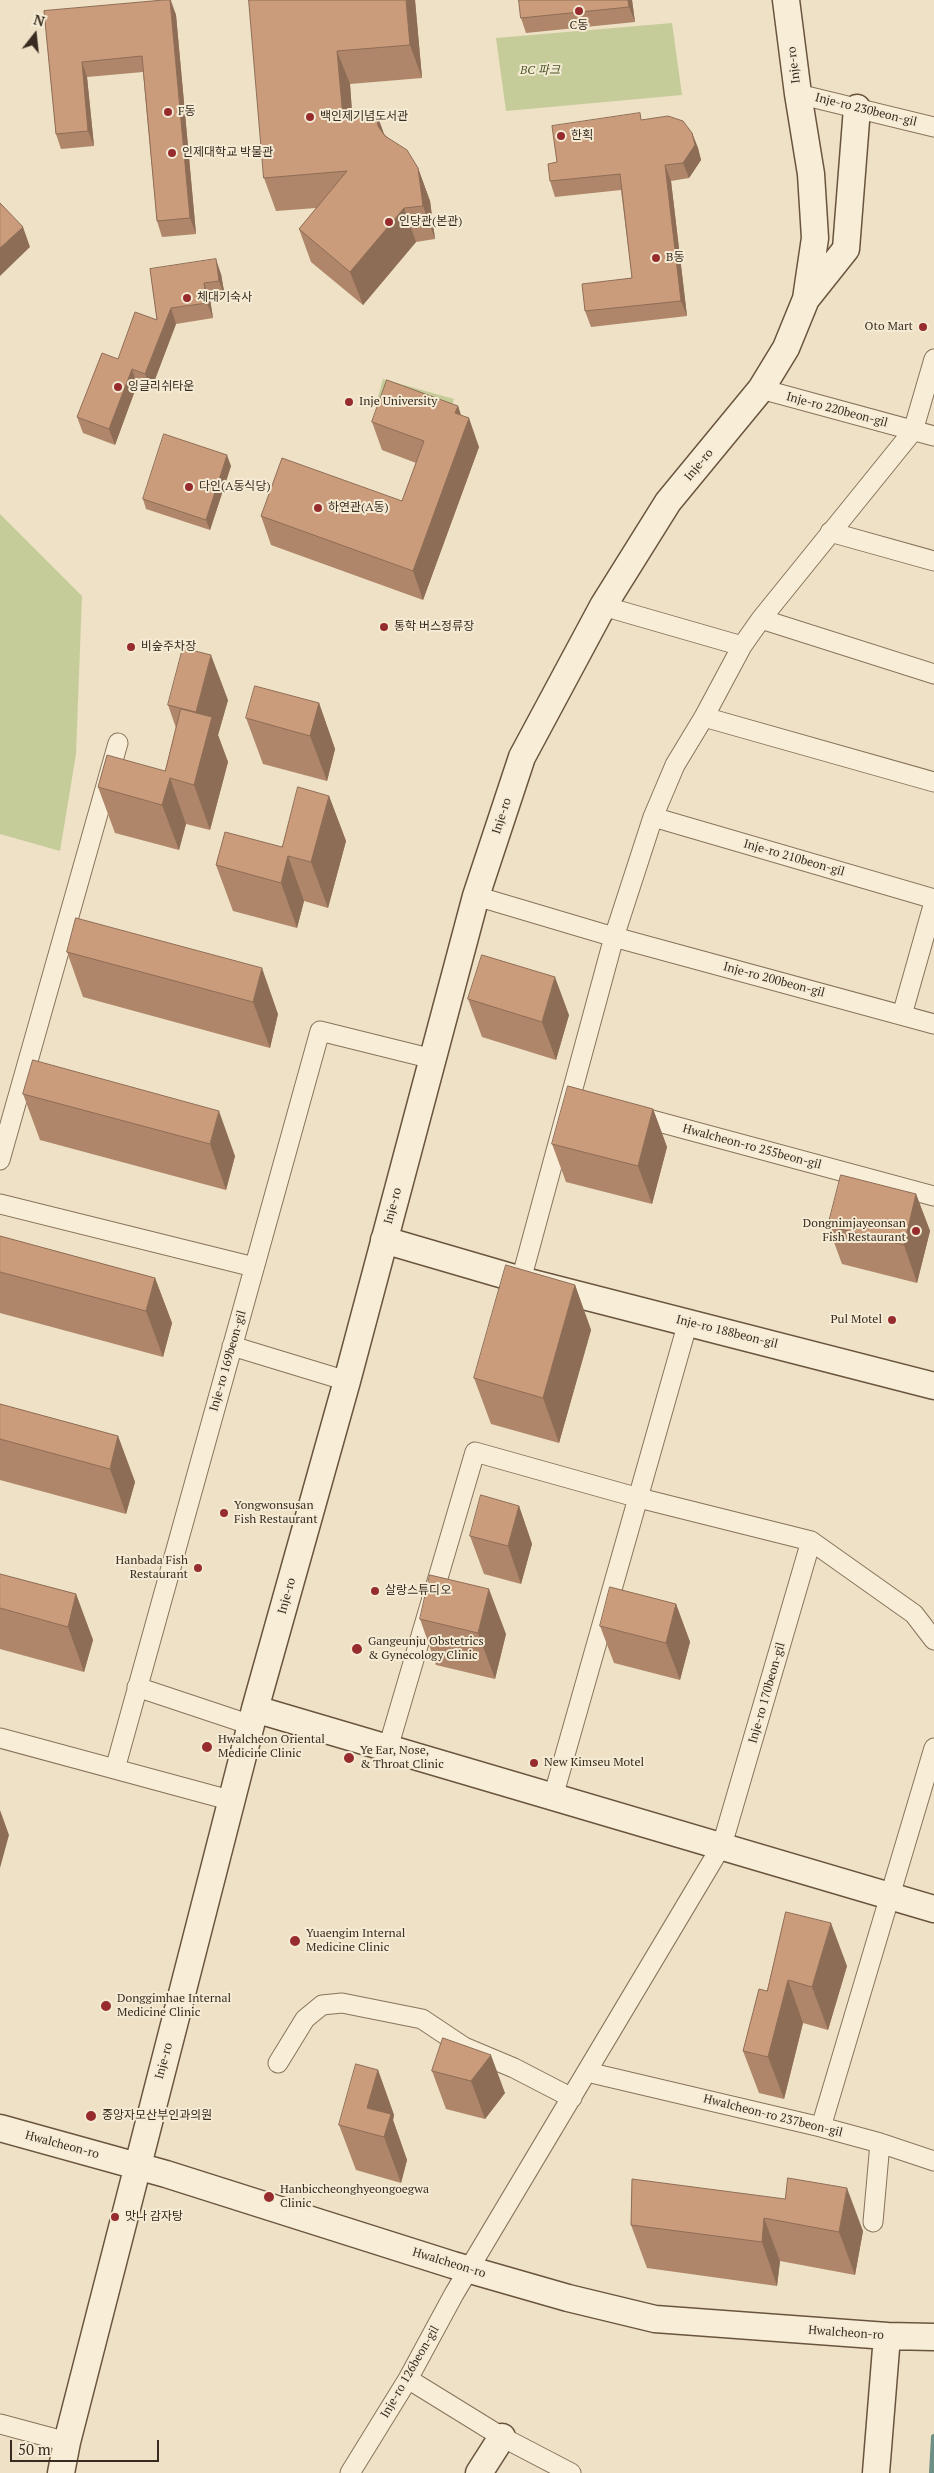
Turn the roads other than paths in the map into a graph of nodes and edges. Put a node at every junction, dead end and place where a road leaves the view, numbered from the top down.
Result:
1 (786, 0) edge
2 (798, 94) junction
3 (857, 108) junction
4 (934, 127) edge
5 (806, 299) junction
6 (934, 359) edge
7 (761, 389) junction
8 (913, 431) junction
9 (934, 436) edge
10 (830, 532) junction
11 (934, 561) edge
12 (603, 606) junction
13 (761, 619) junction
14 (742, 646) junction
15 (934, 674) edge
16 (704, 717) junction
17 (118, 742) dead end
18 (934, 782) edge
19 (653, 817) junction
20 (476, 896) junction
21 (934, 901) edge
22 (614, 937) junction
23 (902, 1015) junction
24 (934, 1024) edge
25 (433, 1059) junction
26 (570, 1098) junction
27 (589, 1104) edge
28 (618, 1111) edge
29 (0, 1160) edge
30 (934, 1196) edge
31 (0, 1204) edge
32 (384, 1240) junction
33 (254, 1267) junction
34 (521, 1280) junction
35 (688, 1322) junction
36 (232, 1346) junction
37 (347, 1381) junction
38 (934, 1383) edge
39 (638, 1498) junction
40 (811, 1541) junction
41 (934, 1640) edge
42 (137, 1687) junction
43 (253, 1717) junction
44 (0, 1738) edge
45 (388, 1748) junction
46 (934, 1748) edge
47 (115, 1769) junction
48 (553, 1797) junction
49 (232, 1801) junction
50 (722, 1845) junction
51 (890, 1896) junction
52 (934, 1909) edge
53 (278, 2063) dead end
54 (587, 2072) junction
55 (572, 2098) junction
56 (821, 2127) junction
57 (0, 2128) edge
58 (880, 2142) junction
59 (934, 2161) edge
60 (137, 2165) junction
61 (873, 2222) dead end
62 (470, 2270) junction
63 (910, 2336) edge
64 (408, 2379) junction
65 (0, 2424) edge
66 (502, 2437) junction
67 (67, 2442) junction
68 (61, 2473) edge
69 (350, 2473) edge
70 (479, 2473) edge
71 (571, 2473) edge
72 (876, 2473) edge

1 - 2 main road, Inje-ro
2 - 3 street, Inje-ro 230beon-gil
2 - 5 main road, Inje-ro
3 - 4 street, Inje-ro 230beon-gil
3 - 5 main road
5 - 7 main road, Inje-ro
6 - 8 street
7 - 8 street, Inje-ro 220beon-gil
7 - 12 main road, Inje-ro
8 - 9 street, Inje-ro 220beon-gil
8 - 10 street
10 - 11 street
10 - 13 street
12 - 14 street
12 - 20 main road, Inje-ro
13 - 14 street
13 - 15 street
14 - 16 street
16 - 18 street
16 - 19 street
17 - 29 street
19 - 21 street, Inje-ro 210beon-gil
19 - 22 street
20 - 22 street, Inje-ro 200beon-gil
20 - 25 main road, Inje-ro
21 - 23 street, Inje-ro 210beon-gil
22 - 23 street, Inje-ro 200beon-gil
22 - 26 street
23 - 24 street, Inje-ro 200beon-gil
25 - 32 main road, Inje-ro
25 - 33 street, Inje-ro 169beon-gil
26 - 27 street
26 - 34 street
28 - 30 street, Hwalcheon-ro 255beon-gil
31 - 33 street
32 - 34 main road, Inje-ro 188beon-gil
32 - 37 main road, Inje-ro
33 - 36 street, Inje-ro 169beon-gil
34 - 35 main road, Inje-ro 188beon-gil
35 - 38 main road, Inje-ro 188beon-gil
35 - 39 street
36 - 37 street
36 - 42 street, Inje-ro 169beon-gil
37 - 43 main road, Inje-ro
39 - 40 street
39 - 45 street
39 - 48 street
40 - 41 street
40 - 50 street, Inje-ro 170beon-gil
42 - 43 street
42 - 47 street, Inje-ro 169beon-gil
43 - 45 main road
43 - 49 main road, Inje-ro
44 - 47 street
45 - 48 main road
46 - 51 street
47 - 49 street
48 - 50 main road
49 - 60 main road, Inje-ro
50 - 51 main road
50 - 54 street
51 - 52 main road
51 - 56 street
53 - 55 street
54 - 55 street
54 - 56 street, Hwalcheon-ro 237beon-gil
55 - 62 street
56 - 58 street, Hwalcheon-ro 237beon-gil
57 - 60 main road, Hwalcheon-ro
58 - 59 street, Hwalcheon-ro 237beon-gil
58 - 61 street
60 - 62 main road, Hwalcheon-ro
60 - 67 main road, Inje-ro
62 - 63 main road, Hwalcheon-ro
62 - 64 street, Inje-ro 126beon-gil
63 - 72 main road
64 - 66 street
64 - 69 street, Inje-ro 126beon-gil
65 - 67 street
66 - 70 main road
66 - 71 street
67 - 68 main road, Inje-ro

